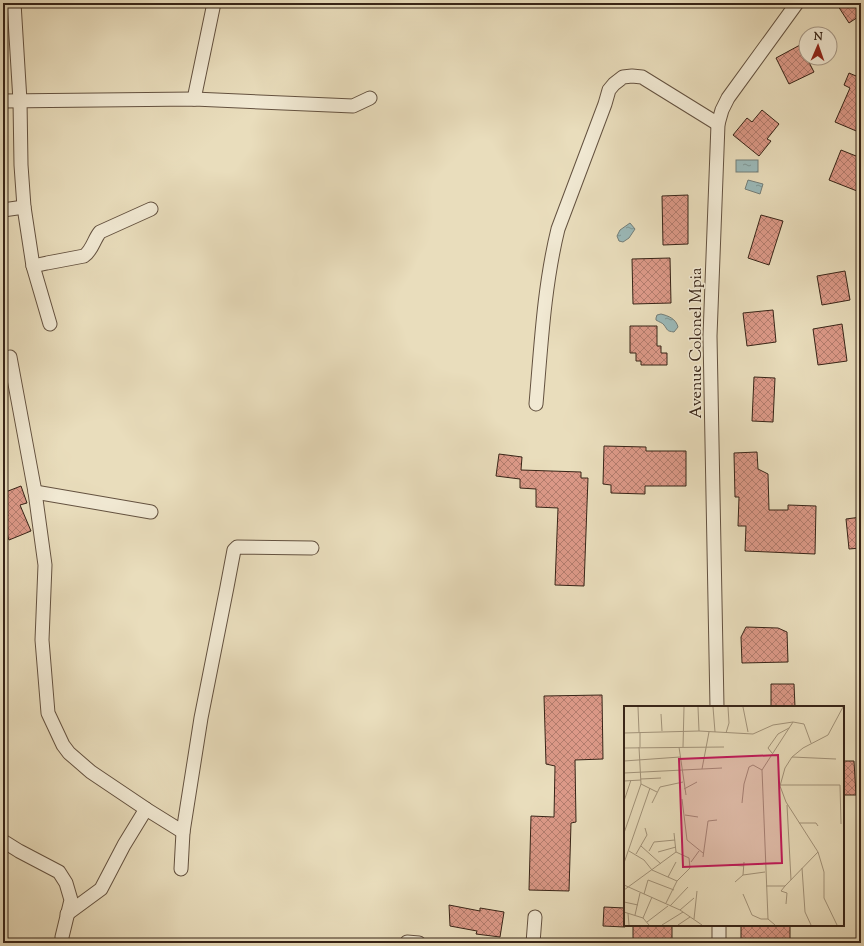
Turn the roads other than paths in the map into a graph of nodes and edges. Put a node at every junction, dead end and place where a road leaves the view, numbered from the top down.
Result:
1 (14, 3) edge
2 (214, 3) edge
3 (797, 3) edge
4 (370, 98) dead end
5 (194, 99) junction
6 (3, 101) edge
7 (20, 101) junction
8 (718, 124) junction
9 (24, 207) junction
10 (151, 209) dead end
11 (3, 210) edge
12 (33, 266) junction
13 (50, 324) dead end
14 (10, 357) dead end
15 (536, 404) dead end
16 (35, 492) junction
17 (151, 512) dead end
18 (312, 548) dead end
19 (717, 706) edge
20 (146, 809) junction
21 (183, 832) junction
22 (3, 841) edge
23 (181, 869) dead end
24 (67, 914) junction
25 (535, 918) dead end
26 (719, 926) edge
27 (62, 943) edge
28 (533, 943) edge
29 (719, 943) edge

1 - 7 street
2 - 5 street
3 - 8 street, Avenue Colonel Mpia
4 - 5 street
5 - 7 street
6 - 7 street
7 - 9 street
8 - 15 street
8 - 19 street, Avenue Colonel Mpia
9 - 11 street
9 - 12 street
10 - 12 street
12 - 13 street
14 - 16 street
16 - 17 street
16 - 20 street
18 - 21 street
20 - 21 street
20 - 24 street
21 - 23 street
22 - 24 street
24 - 27 street
25 - 28 street
26 - 29 street

